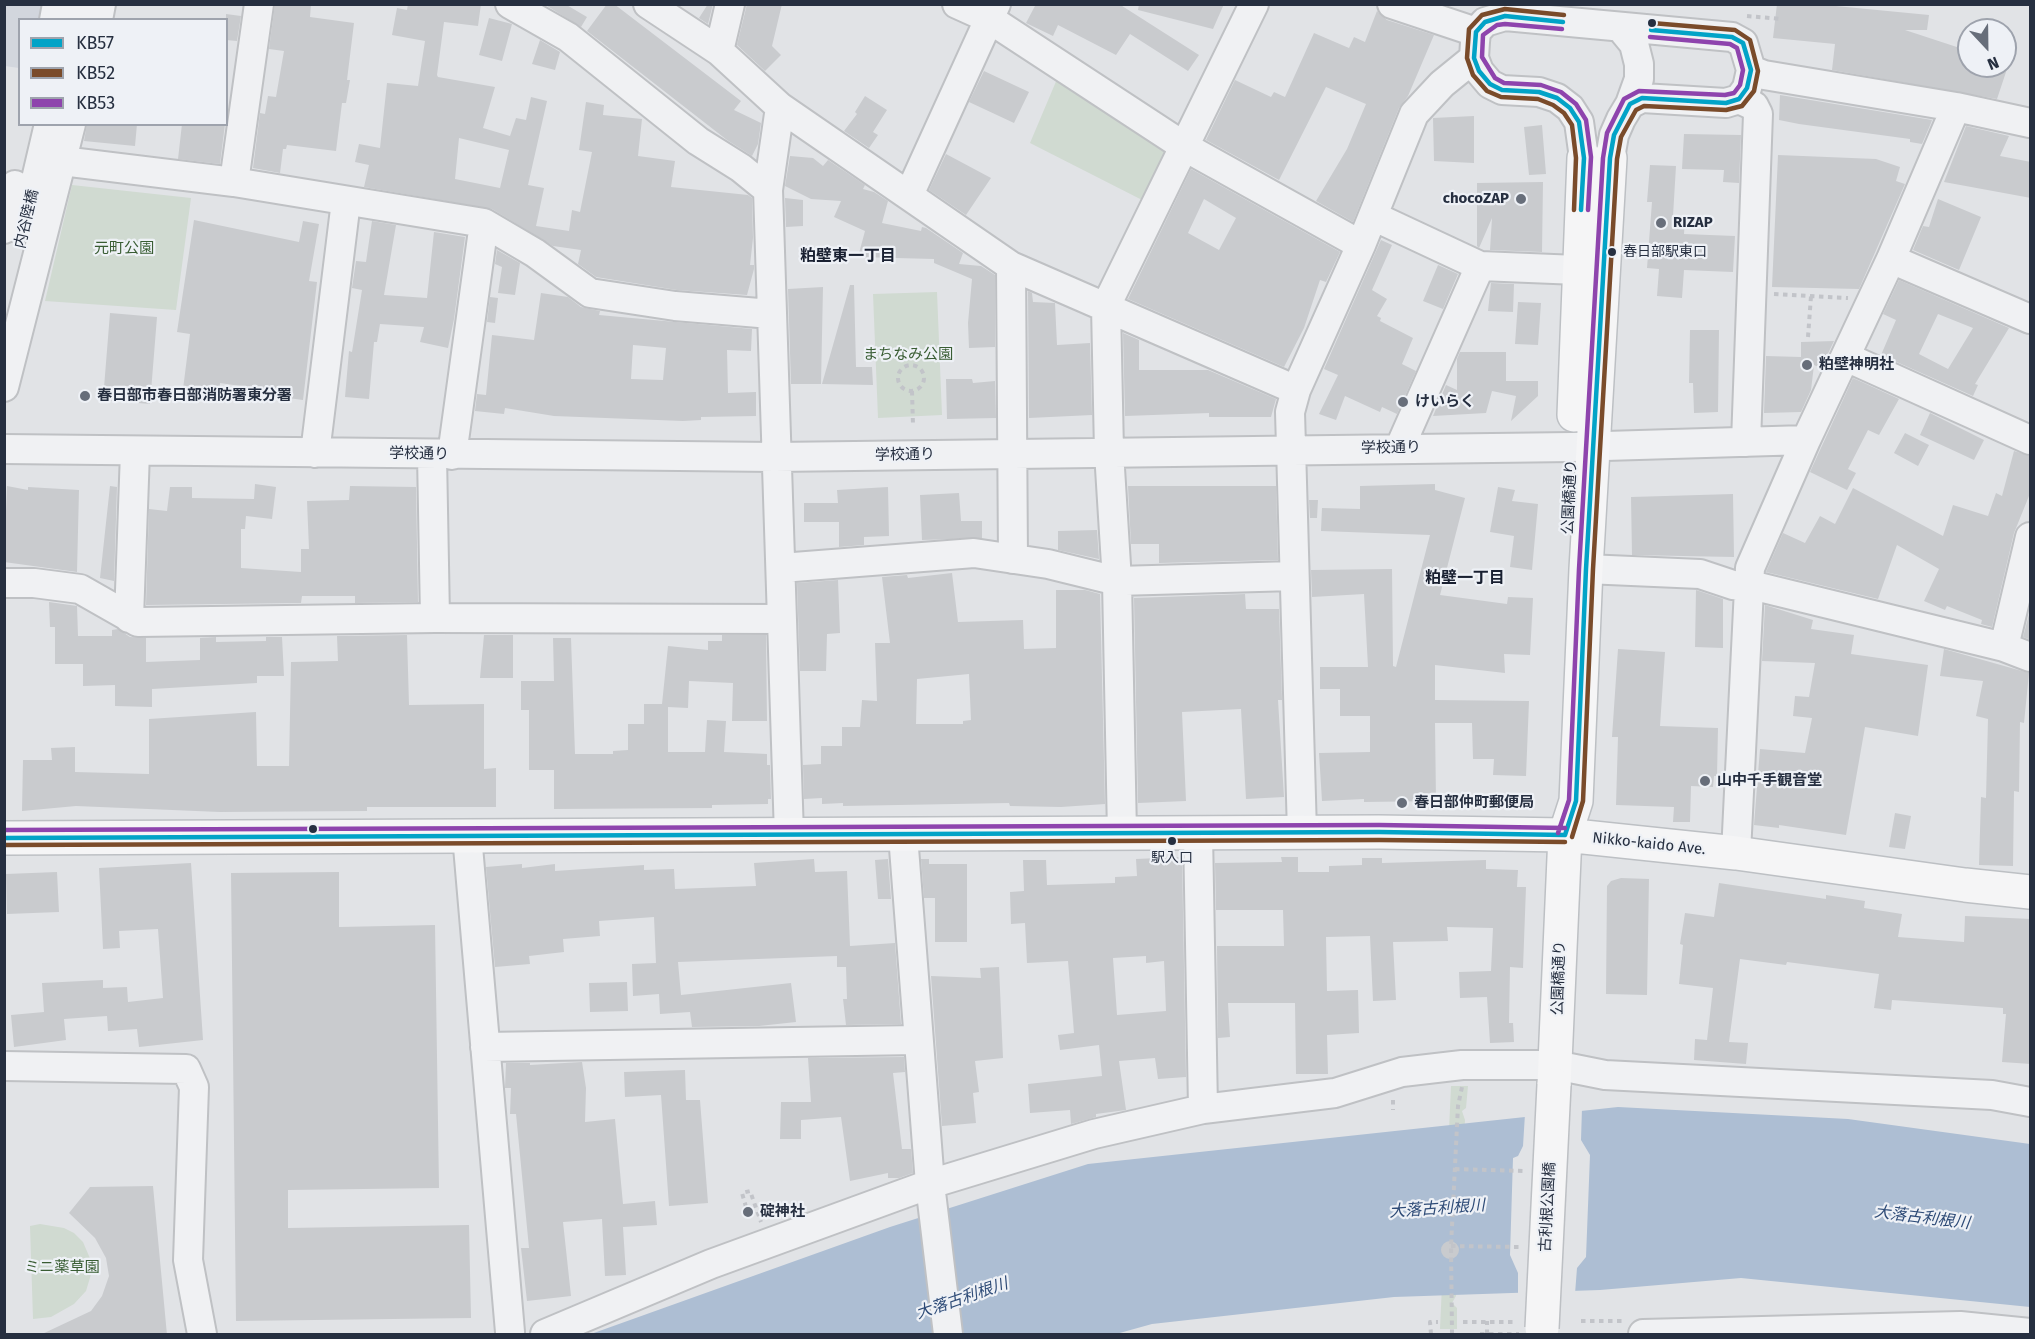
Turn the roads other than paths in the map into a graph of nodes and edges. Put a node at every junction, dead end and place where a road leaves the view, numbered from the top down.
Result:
1 (259, 4) edge
2 (510, 4) edge
3 (648, 4) edge
4 (730, 4) edge
5 (957, 4) edge
6 (1254, 4) edge
7 (1392, 4) edge
8 (992, 11) edge
9 (1620, 27) junction
10 (1475, 45) junction
11 (719, 51) junction
12 (1751, 70) junction
13 (1739, 99) junction
14 (1630, 104) junction
15 (780, 107) junction
16 (1956, 107) junction
17 (2031, 123) edge
18 (29, 126) edge
19 (50, 126) edge
20 (71, 126) edge
21 (1185, 147) junction
22 (1597, 158) junction
23 (62, 161) junction
24 (234, 182) junction
25 (768, 190) junction
26 (909, 195) junction
27 (346, 201) junction
28 (1373, 216) junction
29 (484, 224) junction
30 (4, 229) edge
31 (1361, 245) junction
32 (1891, 259) junction
33 (1007, 260) junction
34 (1480, 266) junction
35 (1578, 270) junction
36 (1107, 306) junction
37 (4, 314) edge
38 (771, 314) junction
39 (2031, 319) edge
40 (1846, 357) junction
41 (4, 387) edge
42 (1296, 390) junction
43 (1806, 440) junction
44 (2031, 440) edge
45 (1746, 442) junction
46 (1400, 447) junction
47 (1583, 447) junction
48 (4, 449) edge
49 (1291, 450) junction
50 (135, 452) junction
51 (1109, 452) junction
52 (315, 453) junction
53 (1013, 453) junction
54 (442, 455) junction
55 (775, 457) junction
56 (2031, 537) edge
57 (1013, 559) junction
58 (781, 568) junction
59 (1586, 569) junction
60 (1294, 576) junction
61 (1117, 581) junction
62 (4, 583) edge
63 (1748, 586) junction
64 (129, 618) junction
65 (435, 618) junction
66 (782, 619) junction
67 (2004, 647) junction
68 (2031, 657) edge
69 (1198, 833) junction
70 (1302, 833) junction
71 (1122, 834) junction
72 (467, 835) junction
73 (789, 835) junction
74 (903, 835) junction
75 (1565, 835) junction
76 (4, 838) edge
77 (1736, 854) junction
78 (2031, 892) edge
79 (917, 1040) junction
80 (485, 1047) junction
81 (4, 1066) edge
82 (1555, 1075) junction
83 (2031, 1102) edge
84 (1203, 1109) junction
85 (930, 1184) junction
86 (1528, 1330) edge
87 (2031, 1333) edge
88 (510, 1334) edge
89 (202, 1335) edge
90 (545, 1335) edge
91 (948, 1335) edge
92 (1643, 1335) edge

1 - 24 street
2 - 25 street
3 - 11 street
4 - 11 street
5 - 8 street
6 - 21 street
7 - 10 street
8 - 21 street
8 - 26 street
9 - 10 street
9 - 12 street
9 - 14 street
10 - 22 street
10 - 28 street
11 - 15 street
12 - 13 street
12 - 16 street
13 - 14 street
13 - 45 street
14 - 22 street
15 - 25 street
15 - 26 street
16 - 17 street
16 - 32 street
18 - 30 street
19 - 37 street, 内谷陸橋
20 - 23 street
21 - 31 street
21 - 36 street
22 - 35 main road, 公園橋通り
22 - 47 main road, 公園橋通り
23 - 24 street
23 - 41 street
24 - 27 street
25 - 38 street
26 - 33 street
27 - 29 street
27 - 52 street
28 - 31 street
28 - 34 street
29 - 38 street
29 - 54 street
31 - 42 street
32 - 39 street
32 - 40 street
33 - 36 street
33 - 53 street
34 - 35 street
34 - 46 street
35 - 47 main road, 公園橋通り
36 - 42 street
36 - 51 street
38 - 55 street
40 - 43 street
40 - 44 street
42 - 49 street
43 - 45 street, 学校通り
43 - 63 street
45 - 47 street, 学校通り
46 - 47 street, 学校通り
46 - 49 street, 学校通り
47 - 59 main road, 公園橋通り
47 - 75 main road, 公園橋通り
48 - 50 street, 学校通り
49 - 51 street, 学校通り
49 - 60 street
50 - 52 street, 学校通り
50 - 64 street
51 - 53 street, 学校通り
51 - 61 street
52 - 54 street, 学校通り
53 - 55 street, 学校通り
53 - 57 street
54 - 55 street, 学校通り
54 - 65 street
55 - 58 street
56 - 67 street
57 - 58 street
57 - 61 street
58 - 66 street
59 - 63 street
59 - 75 main road, 公園橋通り
60 - 61 street
60 - 70 street
61 - 71 street
62 - 64 street
63 - 67 street
63 - 77 street
64 - 65 street
65 - 66 street
66 - 73 street
67 - 68 street
69 - 70 main road, Nikko-kaido Ave.
69 - 71 main road, Nikko-kaido Ave.
69 - 84 street
70 - 75 main road, Nikko-kaido Ave.
71 - 74 main road, Nikko-kaido Ave.
72 - 73 main road, Nikko-kaido Ave.
72 - 76 main road, Nikko-kaido Ave.
72 - 80 street
73 - 74 main road, Nikko-kaido Ave.
74 - 79 street
75 - 77 main road, Nikko-kaido Ave.
75 - 82 main road, 公園橋通り
77 - 78 main road, Nikko-kaido Ave.
79 - 80 street
79 - 85 street
80 - 88 street
81 - 89 street
82 - 83 street
82 - 84 street
82 - 86 main road, 古利根公園橋, bridge
84 - 85 street
85 - 90 street
85 - 91 street
87 - 92 street

